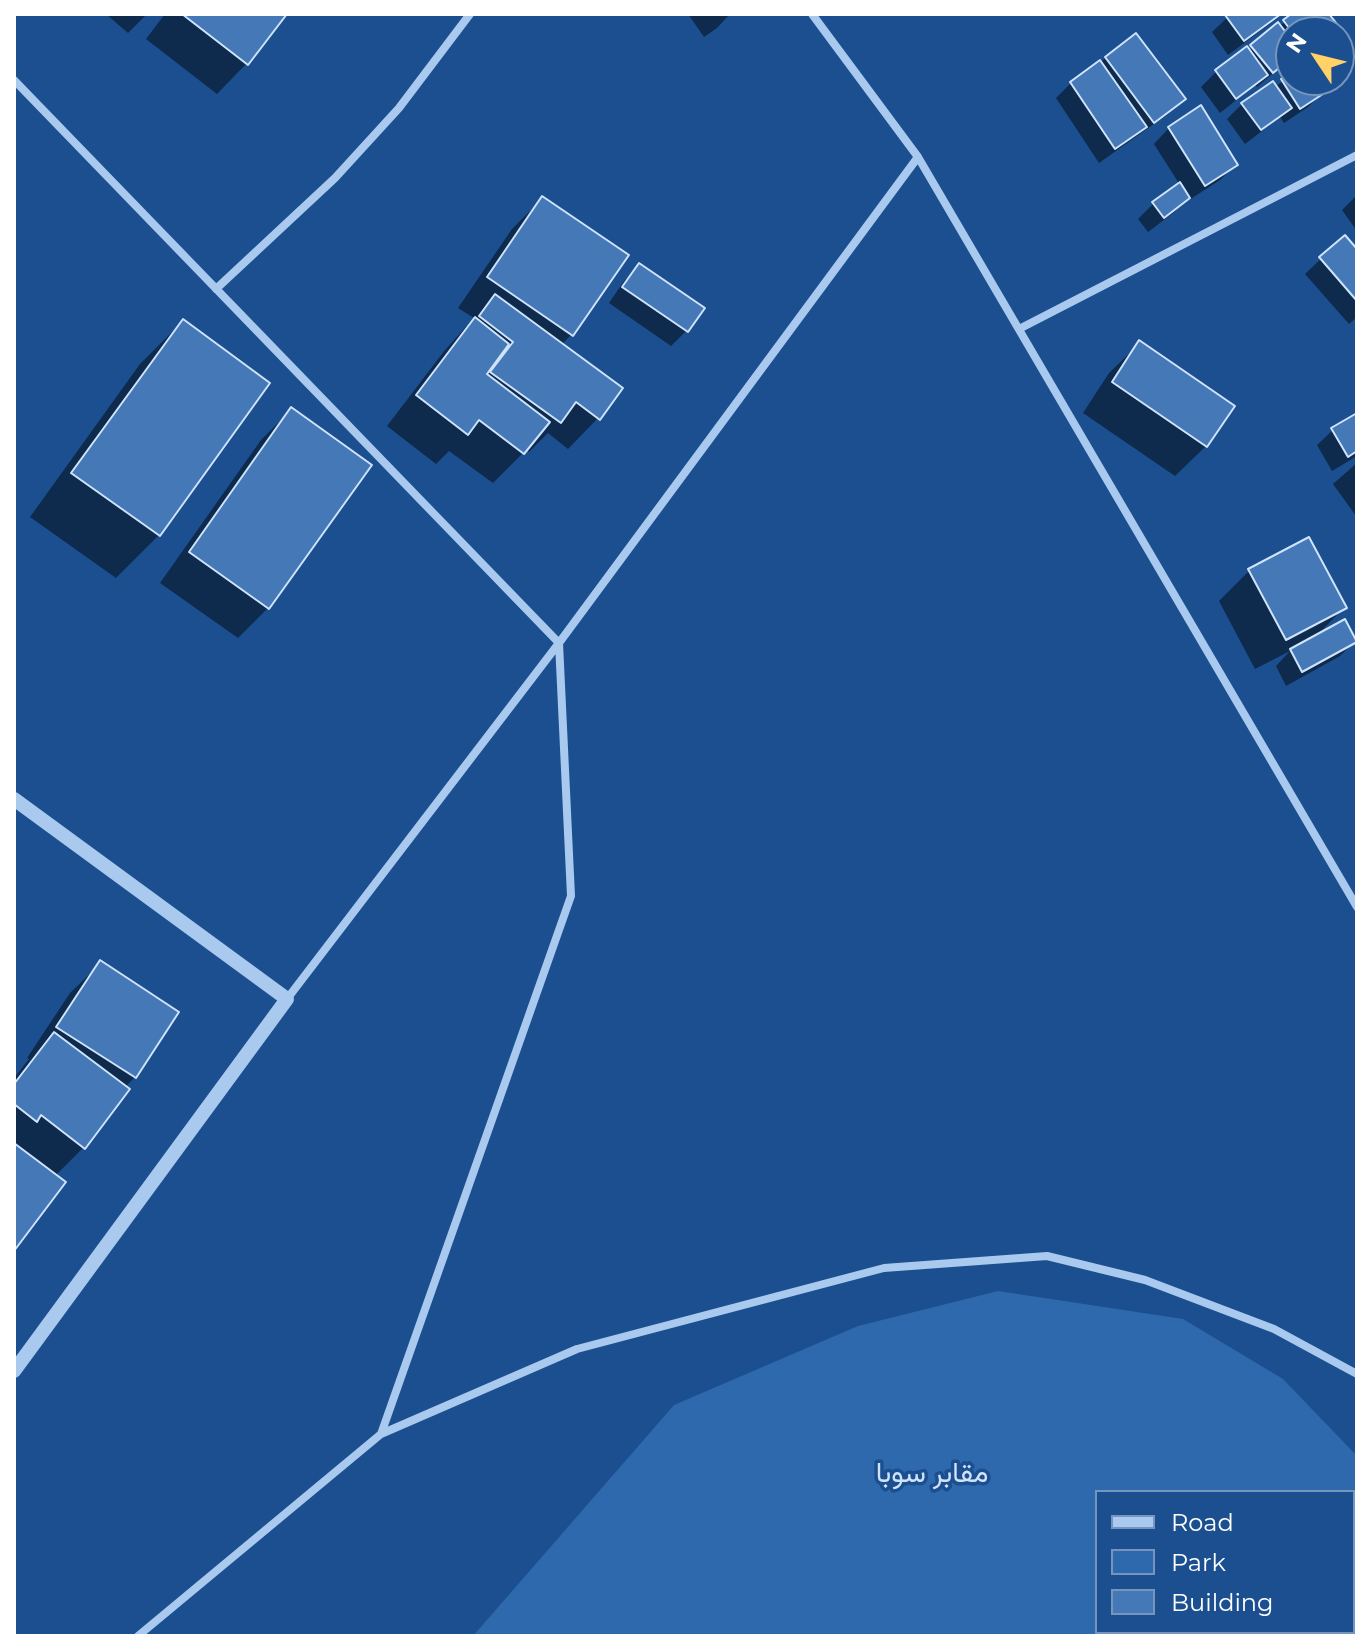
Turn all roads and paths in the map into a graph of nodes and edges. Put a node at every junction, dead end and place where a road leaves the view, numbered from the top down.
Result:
1 (470, 14) edge
2 (812, 14) edge
3 (14, 80) edge
4 (1357, 155) edge
5 (918, 157) junction
6 (216, 289) junction
7 (1019, 329) junction
8 (559, 643) junction
9 (14, 799) edge
10 (1357, 907) edge
11 (287, 999) junction
12 (14, 1371) edge
13 (1357, 1374) edge
14 (381, 1434) junction
15 (138, 1636) edge

1 - 6 street
2 - 5 street
3 - 6 street
4 - 7 street
5 - 7 street
5 - 8 street
6 - 8 street
7 - 10 street
8 - 11 street
8 - 14 street
9 - 11 street
11 - 12 street
13 - 14 street
14 - 15 street

